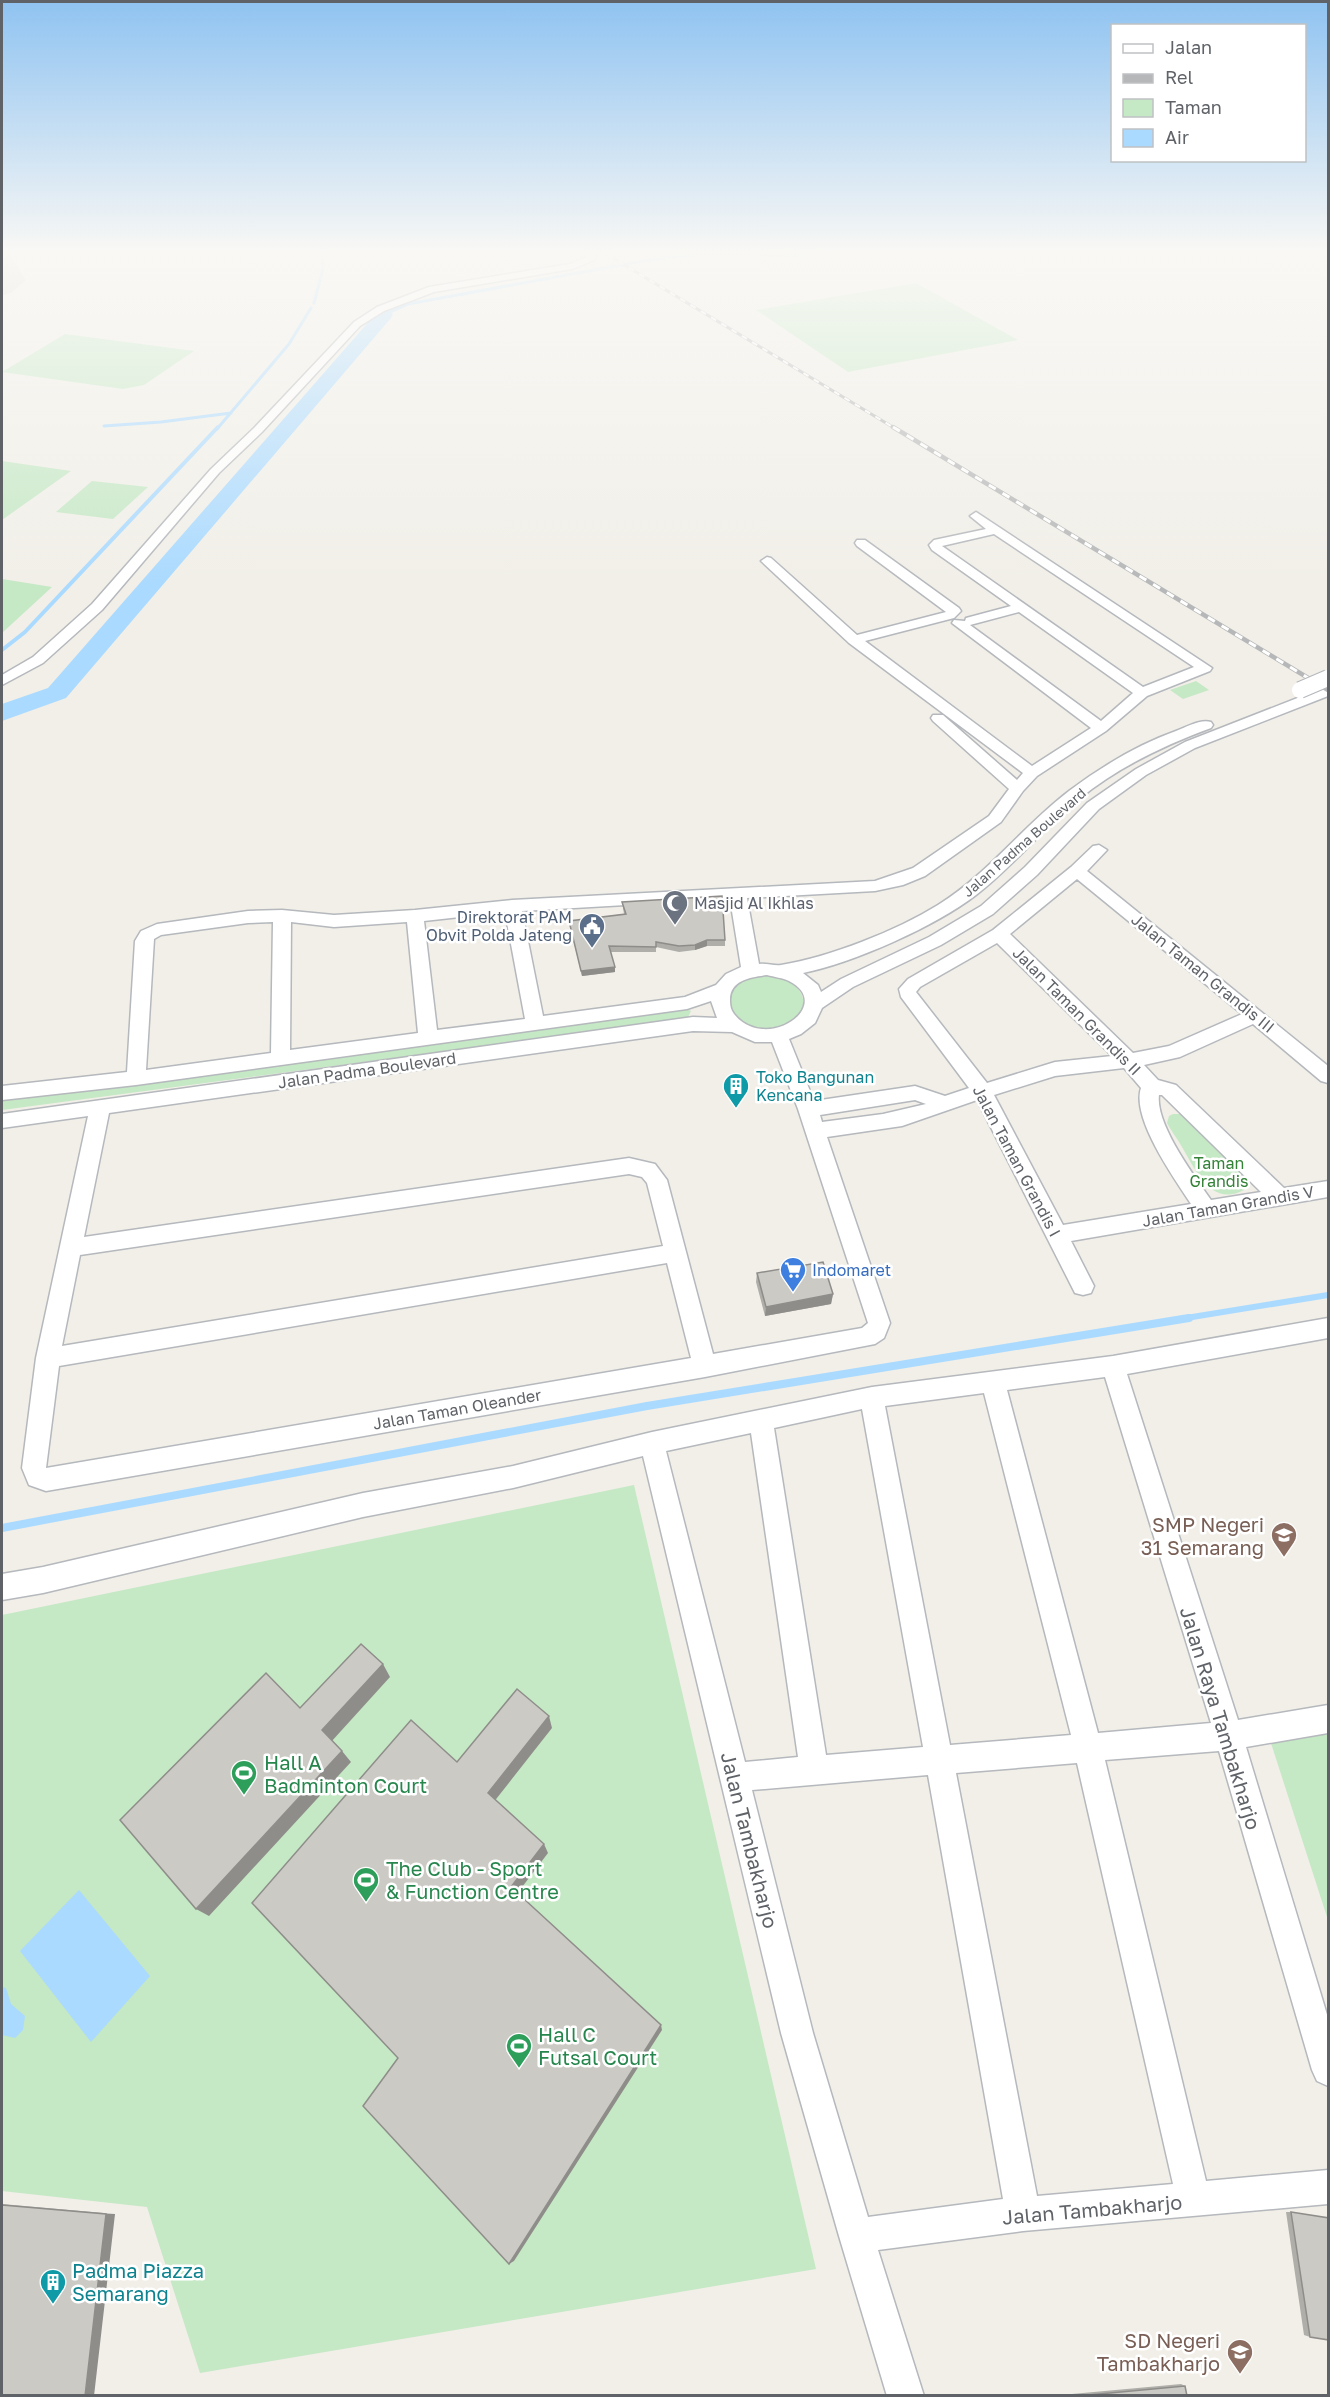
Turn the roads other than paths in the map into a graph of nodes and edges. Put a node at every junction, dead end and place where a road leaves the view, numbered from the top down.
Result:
1 (323, 361) edge
2 (976, 516) dead end
3 (996, 530) junction
4 (861, 543) dead end
5 (767, 561) dead end
6 (1019, 608) junction
7 (958, 617) junction
8 (854, 640) junction
9 (1329, 678) edge
10 (2, 681) edge
11 (914, 684) junction
12 (1142, 693) junction
13 (1314, 693) edge
14 (1101, 728) junction
15 (1032, 773) junction
16 (1017, 788) junction
17 (1099, 850) dead end
18 (1077, 871) junction
19 (737, 893) junction
20 (512, 906) junction
21 (282, 916) junction
22 (415, 916) junction
23 (999, 934) junction
24 (751, 970) junction
25 (782, 971) junction
26 (721, 990) junction
27 (815, 1004) junction
28 (1255, 1016) junction
29 (535, 1024) junction
30 (733, 1025) junction
31 (778, 1035) junction
32 (428, 1038) junction
33 (280, 1058) junction
34 (1129, 1061) junction
35 (1329, 1076) edge
36 (136, 1078) junction
37 (1154, 1089) junction
38 (983, 1092) junction
39 (2, 1093) edge
40 (880, 1099) junction
41 (945, 1103) junction
42 (100, 1107) junction
43 (808, 1110) junction
44 (889, 1119) junction
45 (2, 1122) edge
46 (815, 1131) junction
47 (1329, 1189) edge
48 (1280, 1196) junction
49 (1207, 1211) junction
50 (1057, 1235) junction
51 (71, 1248) junction
52 (677, 1253) junction
53 (1083, 1286) dead end
54 (1329, 1328) edge
55 (48, 1358) junction
56 (1113, 1366) junction
57 (705, 1367) junction
58 (993, 1383) junction
59 (872, 1397) junction
60 (761, 1420) junction
61 (652, 1443) junction
62 (2, 1587) edge
63 (1329, 1719) edge
64 (1229, 1736) junction
65 (1088, 1748) junction
66 (939, 1760) junction
67 (814, 1770) junction
68 (734, 1777) junction
69 (1329, 2070) edge
70 (1329, 2187) edge
71 (1194, 2200) junction
72 (1023, 2214) junction
73 (856, 2236) junction
74 (906, 2396) edge

1 - 10 street
2 - 3 street
3 - 6 street
3 - 12 street
4 - 7 street
5 - 8 street
6 - 7 street
6 - 12 street
7 - 8 street
7 - 14 street
8 - 11 street
9 - 13 street, Jalan Padma Boulevard, bridge
11 - 15 street
11 - 16 street
12 - 14 street
13 - 25 street, Jalan Padma Boulevard
13 - 27 street, Jalan Padma Boulevard
14 - 15 street
15 - 16 street
16 - 19 street
17 - 18 street
18 - 23 street
18 - 28 street, Jalan Taman Grandis III
19 - 20 street
19 - 24 street
20 - 22 street
20 - 29 street
21 - 22 street
21 - 33 street
21 - 36 street
22 - 32 street
23 - 34 street, Jalan Taman Grandis II
23 - 38 street, Jalan Taman Grandis I
24 - 25 street
24 - 26 street
25 - 27 street
26 - 29 street, Jalan Padma Boulevard
26 - 30 street
27 - 31 street
28 - 34 street
28 - 35 street, Jalan Taman Grandis III
29 - 32 street, Jalan Padma Boulevard
30 - 31 street
30 - 42 street, Jalan Padma Boulevard
31 - 43 street
32 - 33 street, Jalan Padma Boulevard
33 - 36 street, Jalan Padma Boulevard
34 - 37 street, Jalan Taman Grandis II
34 - 38 street
36 - 39 street, Jalan Padma Boulevard
37 - 48 street, Jalan Taman Grandis II
37 - 49 street, Jalan Taman Grandis II
38 - 41 street
38 - 50 street, Jalan Taman Grandis I
40 - 41 street
40 - 43 street
40 - 44 street
41 - 44 street
42 - 45 street, Jalan Padma Boulevard
42 - 51 street
43 - 46 street
44 - 46 street
46 - 57 street, Jalan Taman Oleander
47 - 48 street, Jalan Taman Grandis V
48 - 49 street, Jalan Taman Grandis V
49 - 50 street, Jalan Taman Grandis V
50 - 53 street, Jalan Taman Grandis I
51 - 52 street
51 - 55 street
52 - 55 street
52 - 57 street
54 - 56 street
55 - 57 street, Jalan Taman Oleander
56 - 58 street
56 - 64 street, Jalan Raya Tambakharjo
58 - 59 street
58 - 65 street
59 - 60 street
59 - 66 street
60 - 61 street
60 - 67 street
61 - 62 street
61 - 68 street, Jalan Tambakharjo
63 - 64 street
64 - 65 street
64 - 69 street, Jalan Raya Tambakharjo
65 - 66 street
65 - 71 street
66 - 67 street
66 - 72 street
67 - 68 street
68 - 73 street, Jalan Tambakharjo
70 - 71 street, Jalan Tambakharjo
71 - 72 street, Jalan Tambakharjo
72 - 73 street, Jalan Tambakharjo
73 - 74 street, Jalan Tambakharjo

